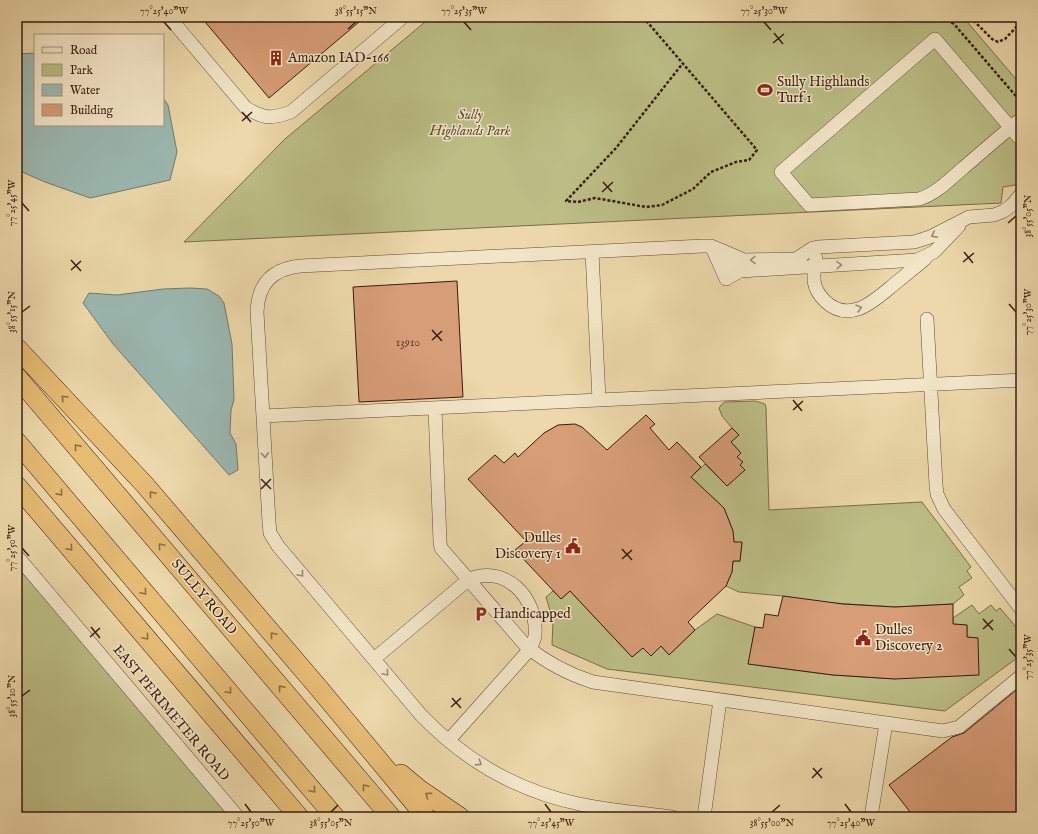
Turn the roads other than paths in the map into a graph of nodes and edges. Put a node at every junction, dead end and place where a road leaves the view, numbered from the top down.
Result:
1 (169, 17) edge
2 (403, 17) edge
3 (1021, 118) edge
4 (1010, 127) junction
5 (1021, 140) edge
6 (1021, 194) edge
7 (969, 217) junction
8 (901, 243) junction
9 (711, 246) junction
10 (818, 247) junction
11 (592, 252) junction
12 (934, 252) junction
13 (901, 261) junction
14 (815, 266) junction
15 (927, 319) dead end
16 (17, 348) edge
17 (17, 376) edge
18 (1021, 380) edge
19 (930, 385) junction
20 (599, 400) junction
21 (435, 408) junction
22 (262, 416) junction
23 (17, 442) edge
24 (17, 486) edge
25 (17, 556) edge
26 (468, 580) junction
27 (1021, 609) edge
28 (530, 649) junction
29 (374, 659) junction
30 (1021, 676) edge
31 (317, 686) junction
32 (720, 700) junction
33 (886, 723) junction
34 (224, 729) junction
35 (448, 740) junction
36 (238, 817) edge
37 (289, 817) edge
38 (299, 817) edge
39 (335, 817) edge
40 (391, 817) edge
41 (426, 817) edge
42 (460, 817) edge
43 (672, 817) edge
44 (704, 817) edge
45 (871, 817) edge

1 - 2 lane
3 - 4 lane
4 - 4 lane
4 - 5 lane
6 - 7 lane
7 -> 8 lane
7 - 12 lane
8 - 10 lane
8 - 13 lane
10 -> 9 lane
9 - 11 lane
9 - 14 lane
10 - 14 lane
11 - 20 lane
11 - 22 lane
12 - 13 lane
14 -> 12 lane
14 -> 13 lane
15 - 19 lane
31 -> 16 highway
40 -> 17 highway, SULLY ROAD
18 - 19 lane
19 - 20 lane
19 - 27 lane
20 - 21 lane
21 - 22 lane
21 - 26 lane
22 -> 29 lane
23 -> 39 highway
24 -> 34 highway
25 - 36 lane, EAST PERIMETER ROAD
26 - 28 lane
26 - 28 lane
26 - 29 lane
28 - 32 lane
28 - 35 lane
29 -> 35 lane
30 - 33 lane
31 - 41 highway
42 -> 31 highway
32 - 33 lane
32 - 44 lane
33 - 45 lane
34 - 37 highway
34 - 38 highway
35 -> 43 lane

